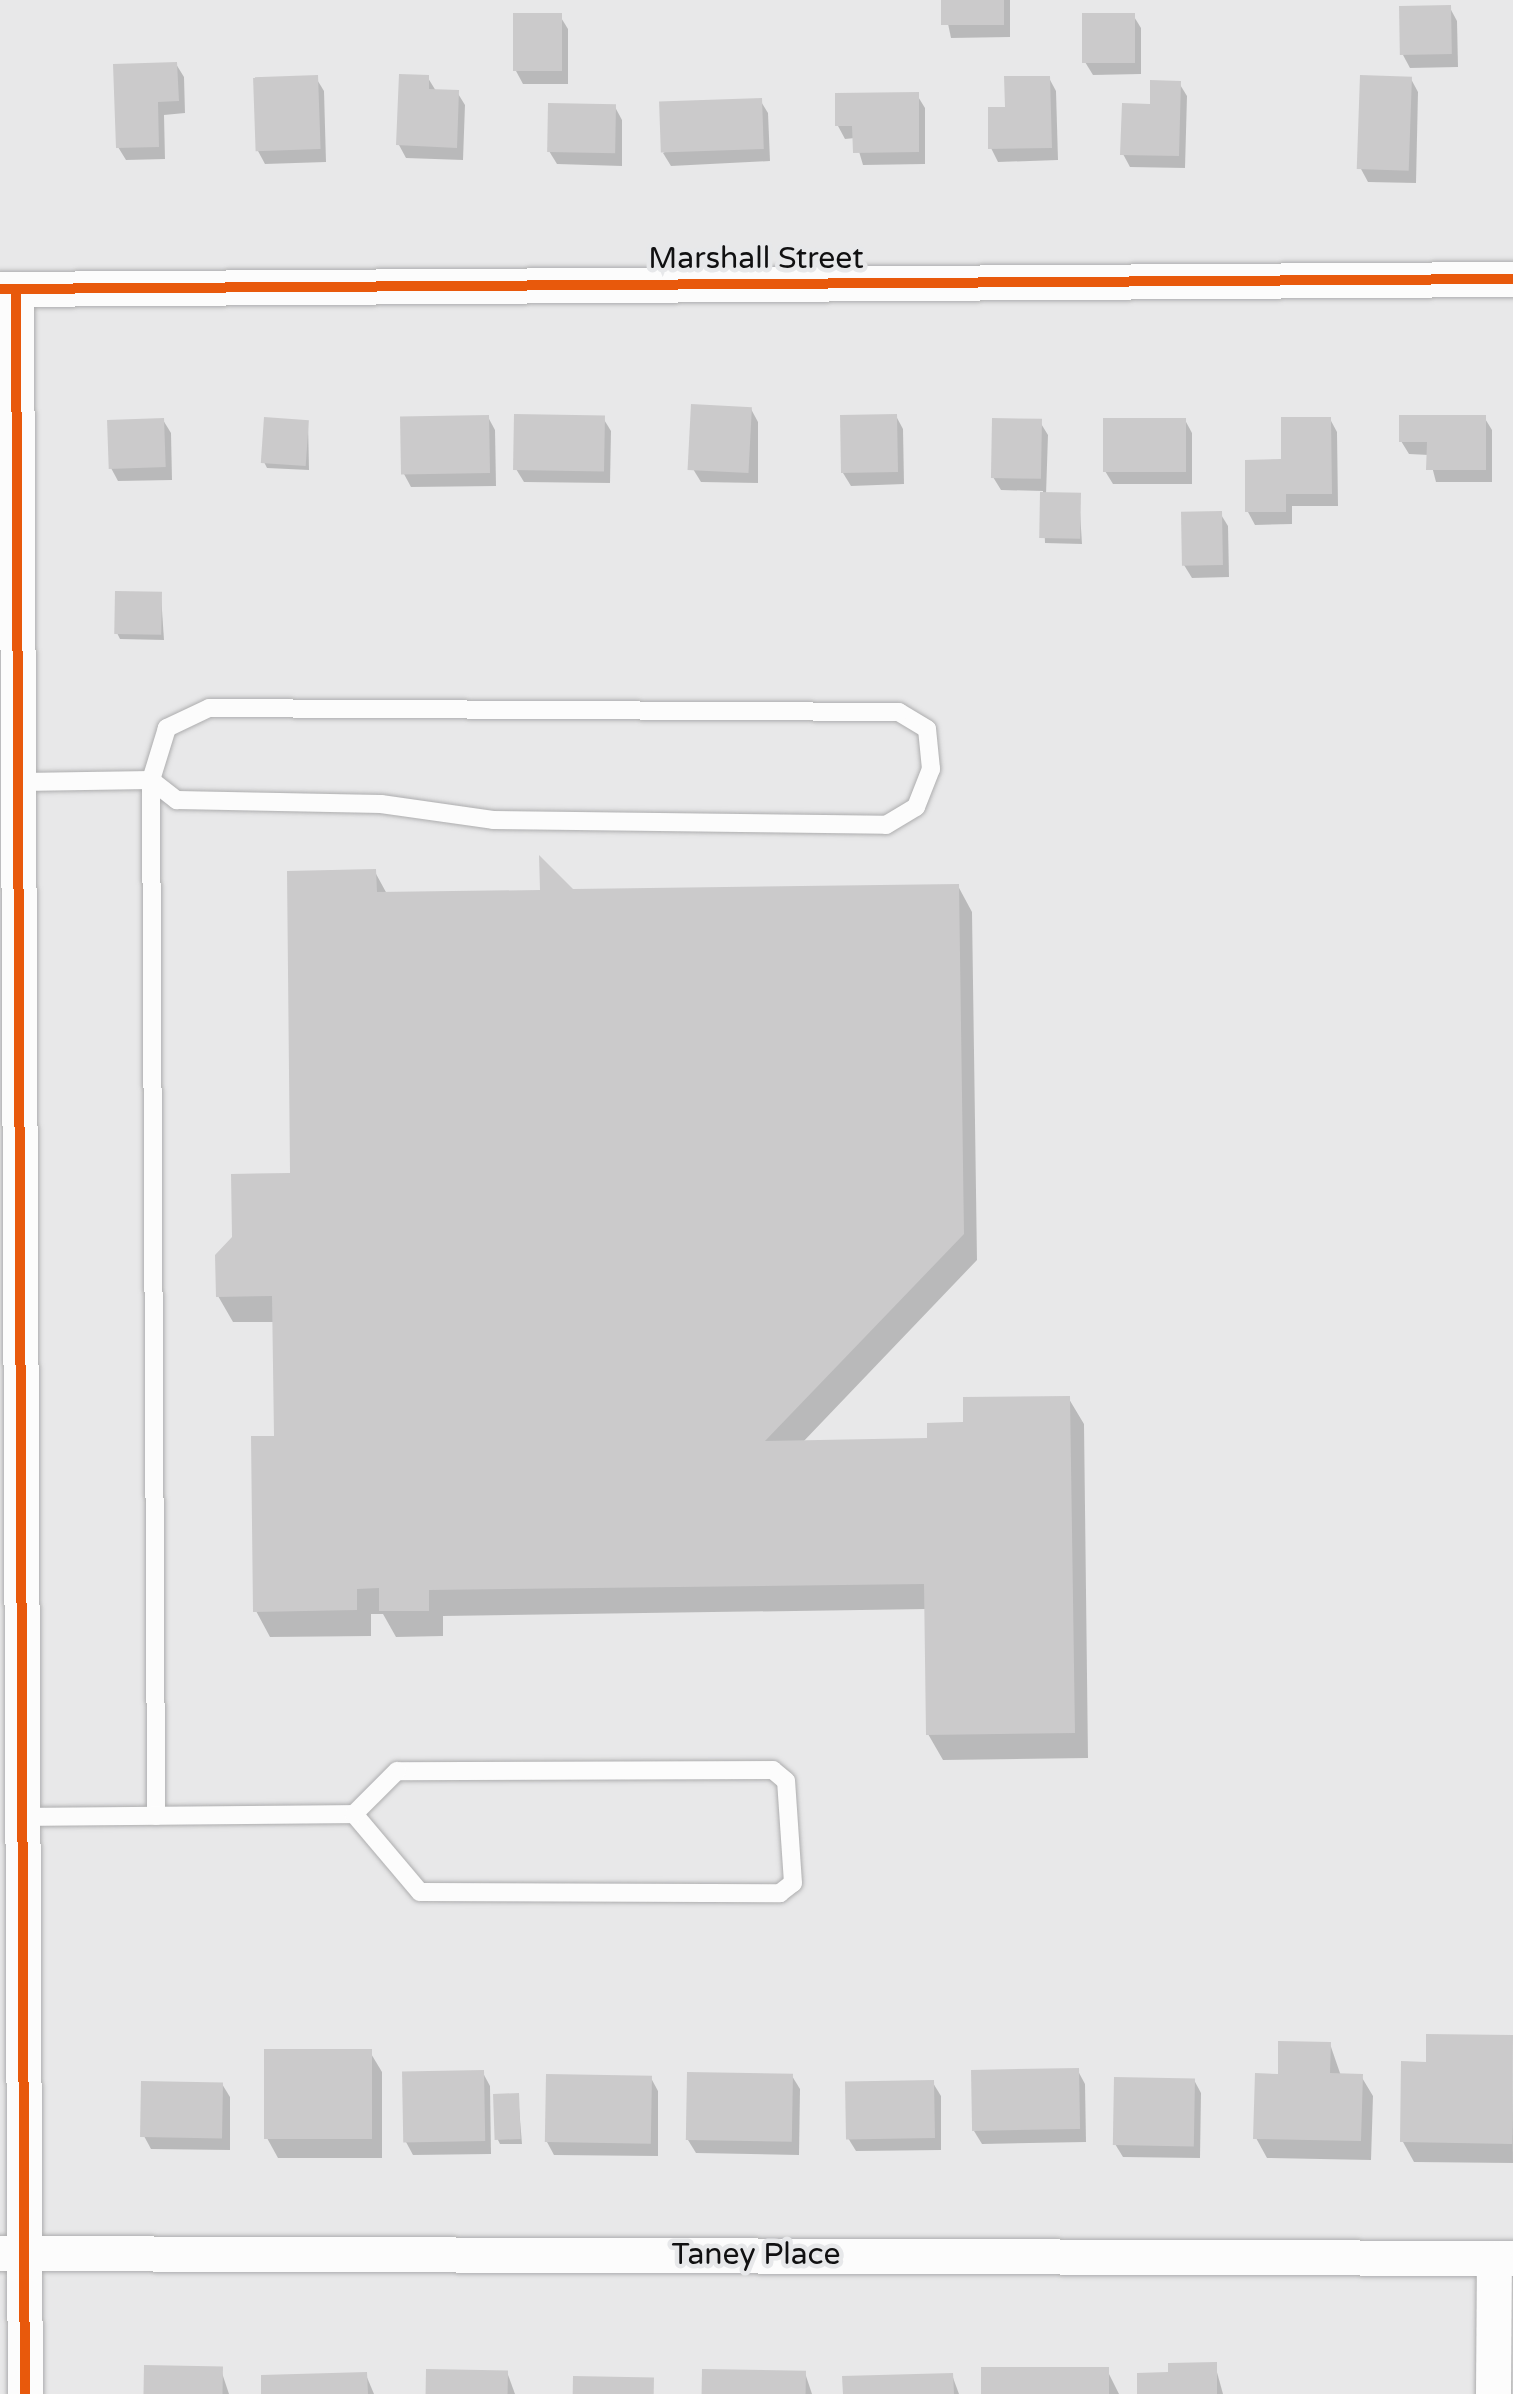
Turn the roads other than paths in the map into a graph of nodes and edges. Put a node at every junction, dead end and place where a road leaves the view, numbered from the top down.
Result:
1 (1513, 278) edge
2 (8, 289) edge
3 (151, 780) junction
4 (20, 782) junction
5 (11, 938) edge
6 (354, 1814) junction
7 (156, 1816) junction
8 (25, 1817) junction
9 (13, 2252) edge
10 (1504, 2258) edge
11 (25, 2394) edge
12 (1493, 2394) edge

1 - 2 street, Marshall Street
2 - 4 street
3 - 3 lane
3 - 4 lane
3 - 7 lane
4 - 5 street
5 - 8 street
6 - 6 lane
6 - 7 lane
7 - 8 lane
8 - 9 street
9 - 10 street, Taney Place
9 - 11 street
10 - 12 street

